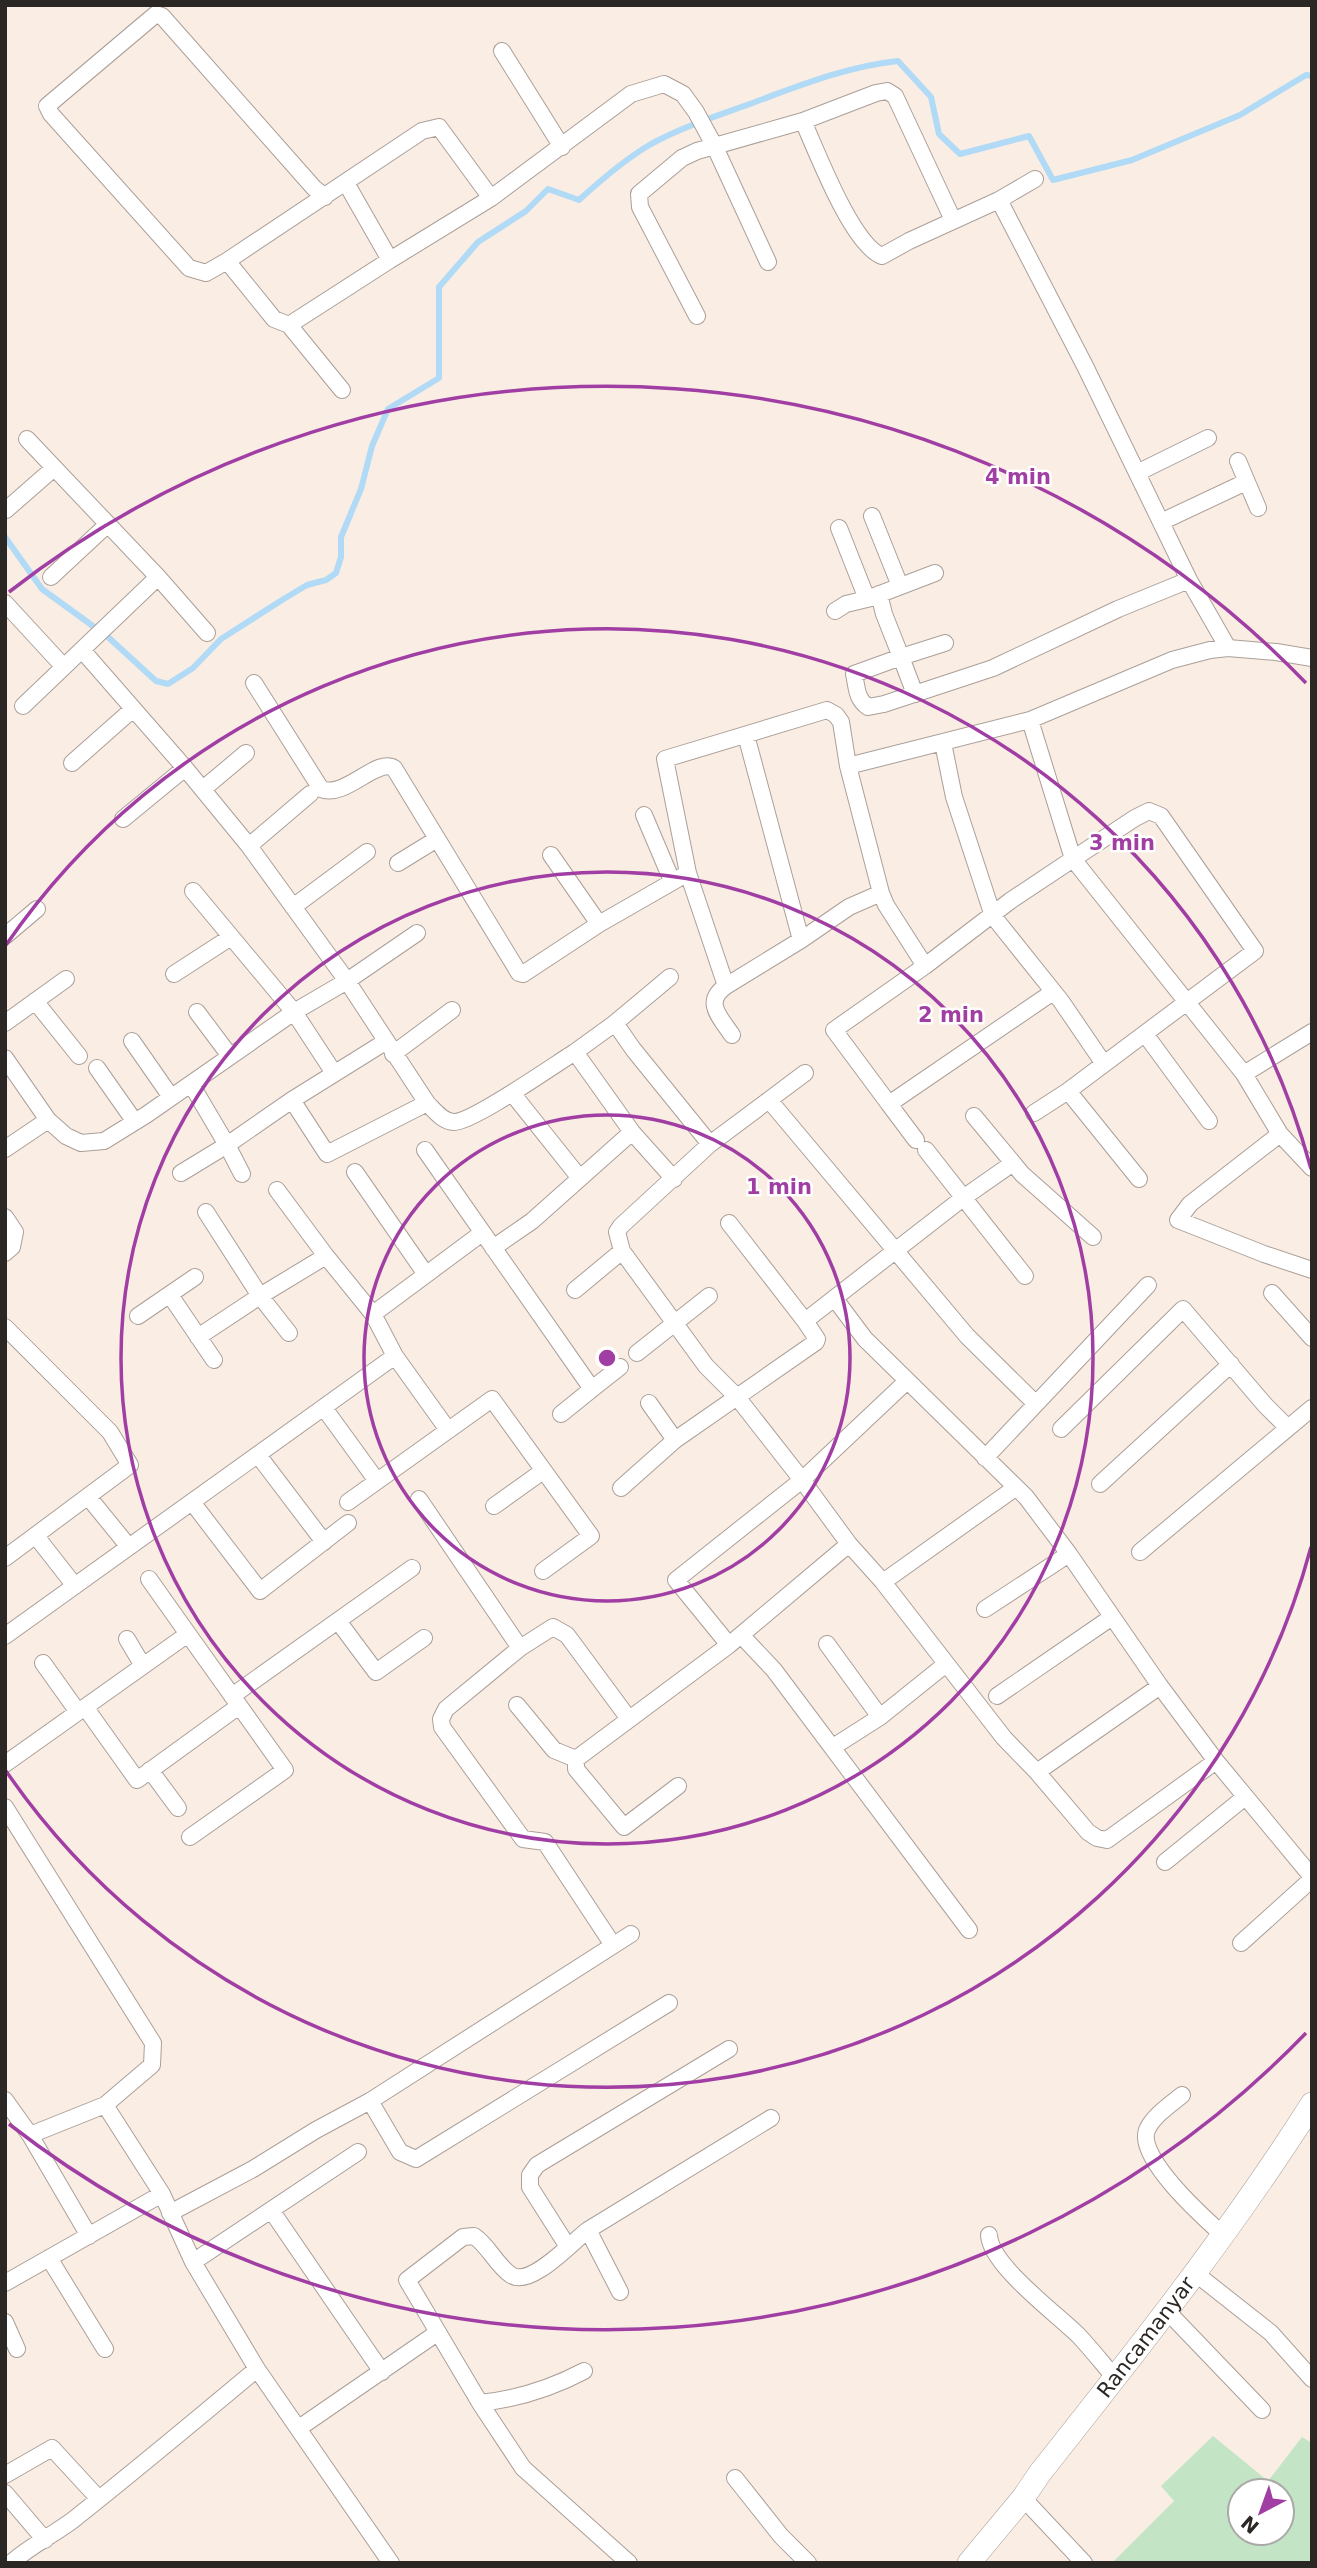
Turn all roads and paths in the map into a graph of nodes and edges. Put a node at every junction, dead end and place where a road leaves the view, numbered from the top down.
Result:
1 (502, 51) dead end
2 (803, 121) junction
3 (711, 139) junction
4 (562, 147) junction
5 (1035, 179) dead end
6 (346, 183) junction
7 (325, 197) junction
8 (491, 198) junction
9 (999, 200) junction
10 (953, 220) junction
11 (390, 260) junction
12 (227, 261) junction
13 (768, 262) dead end
14 (697, 316) dead end
15 (289, 325) junction
16 (342, 390) dead end
17 (1208, 438) dead end
18 (27, 439) dead end
19 (1238, 461) dead end
20 (54, 468) junction
21 (1137, 473) junction
22 (1246, 481) junction
23 (1258, 508) dead end
24 (6, 510) edge
25 (872, 516) dead end
26 (1161, 523) junction
27 (108, 524) junction
28 (839, 527) dead end
29 (935, 573) dead end
30 (51, 577) dead end
31 (158, 577) junction
32 (1189, 580) junction
33 (900, 586) junction
34 (873, 596) junction
35 (8, 610) edge
36 (835, 611) dead end
37 (208, 633) dead end
38 (945, 643) dead end
39 (1228, 648) junction
40 (82, 650) junction
41 (901, 657) junction
42 (1312, 658) edge
43 (64, 667) junction
44 (254, 683) dead end
45 (915, 694) junction
46 (23, 706) dead end
47 (133, 709) junction
48 (1030, 720) junction
49 (746, 735) junction
50 (943, 743) junction
51 (246, 753) dead end
52 (72, 763) dead end
53 (848, 766) junction
54 (186, 768) junction
55 (203, 789) junction
56 (310, 794) dead end
57 (644, 815) dead end
58 (123, 819) dead end
59 (437, 839) junction
60 (249, 846) junction
61 (367, 852) dead end
62 (551, 855) dead end
63 (1073, 859) junction
64 (398, 863) dead end
65 (688, 873) junction
66 (672, 881) junction
67 (193, 891) dead end
68 (881, 893) junction
69 (293, 907) junction
70 (37, 909) dead end
71 (993, 916) junction
72 (599, 924) junction
73 (417, 933) dead end
74 (5, 936) edge
75 (231, 937) junction
76 (801, 940) junction
77 (925, 966) junction
78 (174, 974) dead end
79 (670, 976) dead end
80 (66, 979) dead end
81 (347, 981) junction
82 (726, 986) junction
83 (1053, 992) junction
84 (35, 1001) junction
85 (1188, 1002) junction
86 (452, 1010) dead end
87 (295, 1012) junction
88 (197, 1013) dead end
89 (5, 1023) edge
90 (615, 1023) junction
91 (1312, 1032) edge
92 (1145, 1034) junction
93 (732, 1035) dead end
94 (132, 1041) dead end
95 (389, 1048) junction
96 (575, 1052) junction
97 (79, 1056) dead end
98 (230, 1056) junction
99 (5, 1058) edge
100 (1104, 1064) junction
101 (97, 1068) dead end
102 (334, 1073) junction
103 (805, 1073) dead end
104 (1244, 1074) junction
105 (191, 1084) junction
106 (1068, 1091) junction
107 (512, 1093) junction
108 (172, 1097) junction
109 (292, 1100) junction
110 (769, 1100) junction
111 (427, 1103) junction
112 (889, 1104) junction
113 (1034, 1113) dead end
114 (974, 1116) dead end
115 (48, 1120) junction
116 (1209, 1121) dead end
117 (135, 1122) junction
118 (632, 1132) junction
119 (1280, 1134) junction
120 (710, 1144) junction
121 (227, 1145) junction
122 (5, 1149) edge
123 (425, 1150) dead end
124 (1013, 1163) junction
125 (1312, 1168) edge
126 (355, 1172) dead end
127 (181, 1173) dead end
128 (243, 1174) dead end
129 (579, 1177) junction
130 (674, 1179) junction
131 (1139, 1179) dead end
132 (277, 1190) dead end
133 (963, 1198) junction
134 (206, 1212) dead end
135 (5, 1217) edge
136 (729, 1223) dead end
137 (482, 1233) junction
138 (1093, 1237) dead end
139 (493, 1248) junction
140 (895, 1250) junction
141 (622, 1251) junction
142 (5, 1252) edge
143 (326, 1256) junction
144 (1312, 1270) edge
145 (425, 1273) junction
146 (1025, 1276) dead end
147 (195, 1277) dead end
148 (1148, 1285) dead end
149 (575, 1290) dead end
150 (1272, 1293) dead end
151 (170, 1295) junction
152 (260, 1296) junction
153 (709, 1296) dead end
154 (835, 1299) junction
155 (373, 1314) junction
156 (138, 1317) dead end
157 (805, 1321) junction
158 (676, 1323) junction
159 (5, 1327) edge
160 (289, 1333) dead end
161 (198, 1337) junction
162 (1312, 1338) edge
163 (637, 1353) dead end
164 (395, 1356) junction
165 (214, 1360) dead end
166 (1231, 1364) junction
167 (620, 1367) dead end
168 (907, 1381) junction
169 (592, 1389) junction
170 (737, 1397) junction
171 (649, 1403) dead end
172 (1036, 1404) junction
173 (324, 1408) junction
174 (1312, 1408) edge
175 (561, 1414) dead end
176 (1288, 1428) junction
177 (1060, 1429) dead end
178 (449, 1430) junction
179 (675, 1440) junction
180 (258, 1455) junction
181 (985, 1458) junction
182 (543, 1471) junction
183 (802, 1480) junction
184 (377, 1481) junction
185 (1100, 1484) dead end
186 (621, 1488) dead end
187 (1015, 1488) junction
188 (419, 1499) dead end
189 (191, 1502) junction
190 (348, 1502) dead end
191 (94, 1504) dead end
192 (494, 1506) dead end
193 (348, 1523) dead end
194 (39, 1540) dead end
195 (324, 1542) junction
196 (849, 1544) junction
197 (129, 1547) junction
198 (1140, 1552) dead end
199 (1069, 1554) junction
200 (5, 1558) edge
201 (412, 1568) dead end
202 (544, 1571) dead end
203 (149, 1579) dead end
204 (883, 1582) junction
205 (75, 1586) junction
206 (985, 1609) dead end
207 (1112, 1617) junction
208 (338, 1621) junction
209 (188, 1634) junction
210 (5, 1636) edge
211 (424, 1638) dead end
212 (127, 1639) dead end
213 (735, 1640) junction
214 (827, 1644) dead end
215 (520, 1648) junction
216 (43, 1663) dead end
217 (946, 1664) junction
218 (143, 1666) junction
219 (1160, 1686) junction
220 (997, 1696) dead end
221 (236, 1701) junction
222 (517, 1705) dead end
223 (82, 1710) junction
224 (880, 1717) junction
225 (629, 1719) junction
226 (832, 1747) junction
227 (576, 1759) junction
228 (1216, 1761) junction
229 (5, 1764) edge
230 (150, 1769) junction
231 (1037, 1772) junction
232 (678, 1786) dead end
233 (1245, 1797) junction
234 (5, 1807) edge
235 (178, 1808) dead end
236 (190, 1837) dead end
237 (1165, 1862) dead end
238 (1312, 1878) edge
239 (969, 1930) dead end
240 (631, 1934) dead end
241 (609, 1939) dead end
242 (1241, 1943) dead end
243 (669, 2003) dead end
244 (729, 2049) dead end
245 (1182, 2095) dead end
246 (5, 2100) edge
247 (370, 2101) junction
248 (1312, 2104) edge
249 (105, 2105) junction
250 (771, 2118) dead end
251 (30, 2135) junction
252 (358, 2152) dead end
253 (162, 2194) junction
254 (271, 2210) junction
255 (170, 2213) junction
256 (588, 2230) junction
257 (1222, 2234) junction
258 (989, 2235) dead end
259 (89, 2236) junction
260 (568, 2248) junction
261 (49, 2258) junction
262 (193, 2262) junction
263 (1195, 2273) junction
264 (5, 2283) edge
265 (620, 2292) dead end
266 (1167, 2311) junction
267 (5, 2322) edge
268 (438, 2333) junction
269 (17, 2349) dead end
270 (105, 2349) dead end
271 (257, 2369) junction
272 (584, 2371) dead end
273 (382, 2372) junction
274 (1115, 2378) junction
275 (1312, 2379) edge
276 (480, 2403) junction
277 (1262, 2410) dead end
278 (299, 2428) junction
279 (7, 2469) edge
280 (735, 2477) dead end
281 (5, 2493) edge
282 (1023, 2498) junction
283 (99, 2500) junction
284 (45, 2540) junction
285 (11, 2563) edge
286 (391, 2563) edge
287 (629, 2563) edge
288 (808, 2563) edge
289 (969, 2563) edge
290 (1084, 2563) edge

1 - 4 street
2 - 3 street
2 - 10 street
2 - 10 street
3 - 4 street
3 - 13 street
3 - 14 street
4 - 8 street
5 - 9 street
6 - 7 street
6 - 8 street
6 - 11 street
7 - 12 street
7 - 12 street
8 - 11 street
9 - 10 street
9 - 21 street
11 - 15 street
12 - 15 street
15 - 16 street
17 - 21 street
18 - 20 street
19 - 22 street
20 - 24 street
20 - 27 street
21 - 26 street
22 - 23 street
22 - 26 street
25 - 33 street
26 - 32 street
27 - 30 street
27 - 31 street
28 - 34 street
29 - 33 street
31 - 37 street
31 - 40 street
32 - 39 street
32 - 45 street
33 - 34 street
34 - 36 street
34 - 41 street
35 - 43 street
38 - 41 street
39 - 42 street
39 - 48 street
40 - 43 street
40 - 47 street
41 - 45 street
41 - 45 street
43 - 46 street
44 - 59 street
47 - 52 street
47 - 54 street
48 - 50 street
48 - 63 street
49 - 53 street
49 - 65 street
49 - 76 street
50 - 53 street
50 - 71 street
51 - 55 street
53 - 68 street
54 - 55 street
54 - 58 street
55 - 60 street
56 - 60 street
57 - 66 street
59 - 64 street
59 - 72 street
60 - 69 street
61 - 69 street
62 - 72 street
63 - 71 street
63 - 85 street
63 - 85 street
65 - 66 street
65 - 82 street
66 - 72 street
67 - 75 street
68 - 76 street
68 - 77 street
69 - 81 street
70 - 74 street
71 - 77 street
71 - 83 street
73 - 81 street
75 - 78 street
75 - 87 street
76 - 82 street
77 - 112 street
79 - 90 street
80 - 84 street
81 - 87 street
81 - 95 street
82 - 93 street
83 - 100 street
83 - 112 street
84 - 89 street
84 - 97 street
85 - 92 street
85 - 104 street
86 - 95 street
87 - 98 street
87 - 102 street
88 - 98 street
90 - 96 street
90 - 120 street
91 - 104 street
92 - 100 street
92 - 116 street
94 - 108 street
95 - 102 street
95 - 111 street
96 - 107 street
96 - 118 street
98 - 105 street
99 - 115 street
100 - 106 street
101 - 117 street
102 - 109 street
103 - 110 street
104 - 119 street
105 - 108 street
105 - 121 street
106 - 113 street
106 - 131 street
107 - 111 street
107 - 129 street
108 - 117 street
109 - 111 street
109 - 121 street
110 - 120 street
110 - 140 street
112 - 133 street
114 - 124 street
115 - 117 street
115 - 122 street
118 - 129 street
118 - 130 street
119 - 125 street
119 - 144 street
120 - 130 street
121 - 127 street
121 - 128 street
123 - 137 street
124 - 133 street
124 - 138 street
126 - 145 street
129 - 139 street
130 - 141 street
132 - 143 street
133 - 140 street
133 - 146 street
134 - 152 street
135 - 142 street
136 - 157 street
137 - 139 street
137 - 145 street
139 - 169 street
140 - 154 street
140 - 172 street
141 - 149 street
141 - 158 street
143 - 152 street
143 - 155 street
145 - 155 street
147 - 151 street
148 - 172 street
150 - 162 street
151 - 156 street
151 - 161 street
152 - 160 street
152 - 161 street
153 - 158 street
154 - 157 street
154 - 168 street
155 - 164 street
157 - 170 street
158 - 163 street
158 - 170 street
159 - 200 street
161 - 165 street
164 - 173 street
164 - 178 street
166 - 176 street
166 - 177 street
166 - 185 street
167 - 169 street
168 - 181 street
168 - 183 street
169 - 175 street
170 - 179 street
170 - 183 street
171 - 179 street
172 - 181 street
173 - 180 street
173 - 184 street
174 - 176 street
176 - 198 street
178 - 182 street
178 - 184 street
179 - 186 street
180 - 189 street
180 - 195 street
181 - 187 street
182 - 192 street
182 - 202 street
183 - 196 street
183 - 213 street
184 - 190 street
187 - 199 street
187 - 204 street
188 - 215 street
189 - 195 street
189 - 197 street
191 - 197 street
193 - 195 street
194 - 205 street
196 - 204 street
196 - 213 street
197 - 205 street
199 - 206 street
199 - 207 street
201 - 208 street
203 - 209 street
204 - 217 street
205 - 210 street
207 - 219 street
207 - 220 street
208 - 211 street
208 - 221 street
209 - 218 street
209 - 221 street
212 - 218 street
213 - 225 street
213 - 226 street
214 - 224 street
215 - 225 street
215 - 241 street
216 - 223 street
217 - 224 street
217 - 231 street
218 - 223 street
219 - 228 street
219 - 231 street
221 - 230 street
221 - 236 street
222 - 227 street
223 - 229 street
223 - 230 street
224 - 226 street
225 - 227 street
226 - 239 street
227 - 232 street
228 - 231 street
228 - 233 street
230 - 235 street
233 - 237 street
233 - 238 street
234 - 249 street
238 - 242 street
240 - 247 street
243 - 247 street
244 - 260 street
245 - 257 street
246 - 251 street
247 - 255 street
248 - 257 street, Rancamanyar
249 - 251 street
249 - 253 street
250 - 256 street
251 - 259 street
252 - 254 street
253 - 255 street
253 - 259 street
254 - 262 street
254 - 273 street
255 - 262 street
256 - 260 street
256 - 265 street
257 - 263 street, Rancamanyar
258 - 274 street
259 - 261 street
260 - 268 street
261 - 264 street
261 - 270 street
262 - 271 street
263 - 266 street, Rancamanyar
263 - 275 street
266 - 274 street, Rancamanyar
266 - 277 street
267 - 269 street
268 - 273 street
268 - 276 street
271 - 278 street
271 - 283 street
272 - 276 street
273 - 278 street
274 - 282 street, Rancamanyar
276 - 287 street
278 - 286 street
279 - 283 street
280 - 288 street
281 - 284 street
282 - 289 street, Rancamanyar
282 - 290 street
283 - 284 street
284 - 285 street

